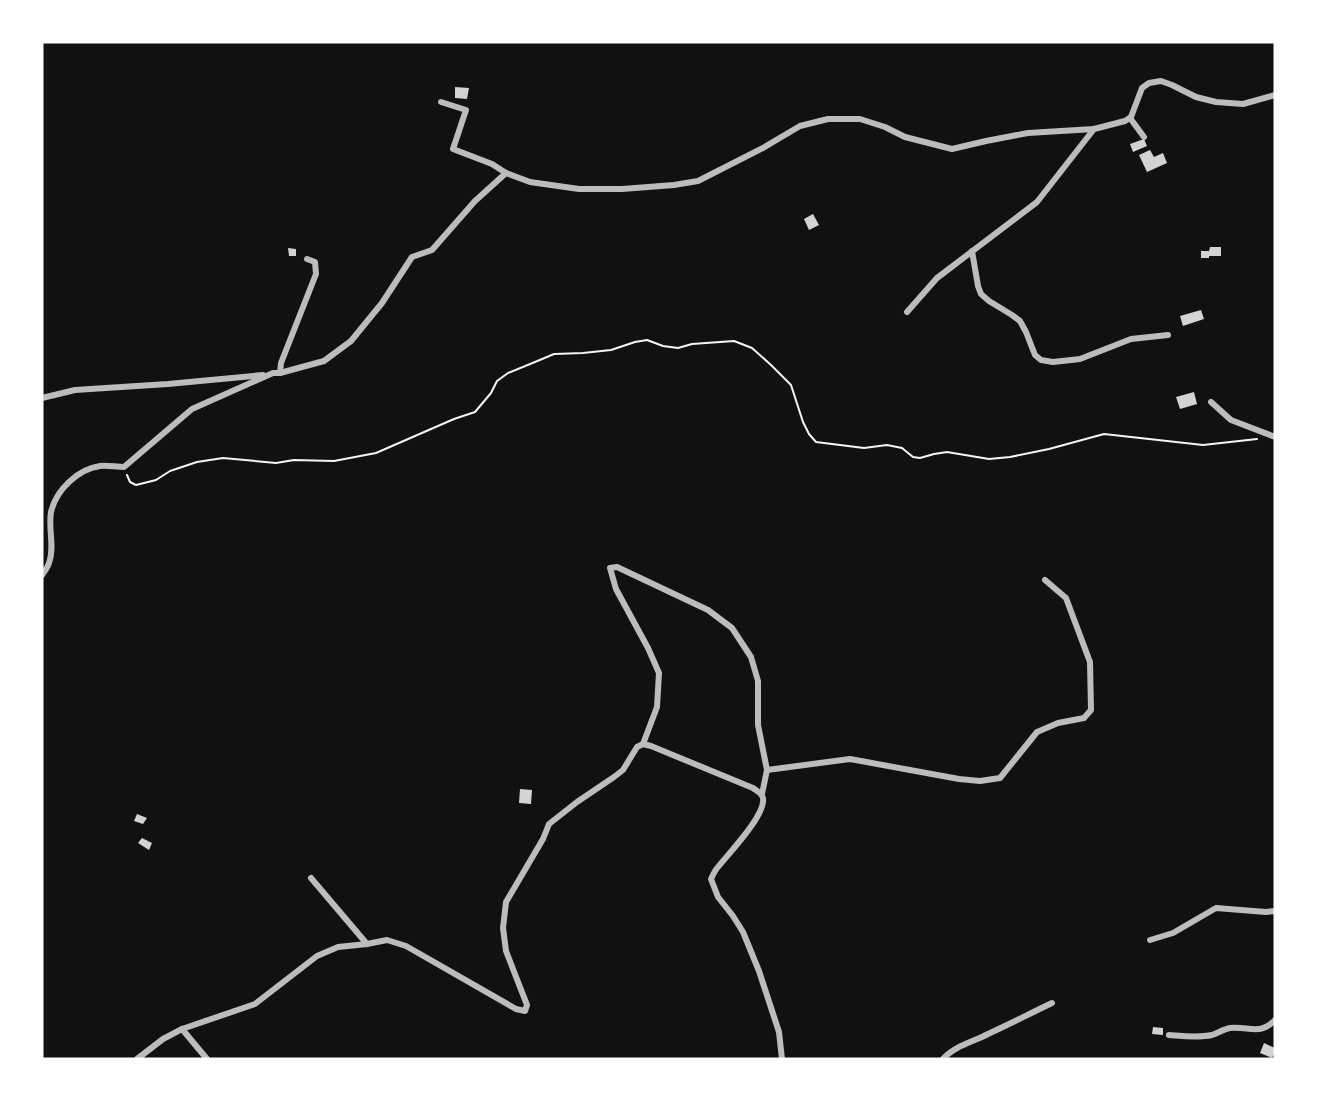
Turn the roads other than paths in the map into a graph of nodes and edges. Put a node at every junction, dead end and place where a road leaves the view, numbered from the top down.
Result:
1 (1275, 95) edge
2 (441, 102) dead end
3 (1130, 118) junction
4 (1094, 129) junction
5 (1144, 137) dead end
6 (506, 173) junction
7 (972, 251) junction
8 (307, 258) dead end
9 (908, 312) dead end
10 (1168, 334) dead end
11 (276, 373) junction
12 (42, 398) edge
13 (1211, 402) dead end
14 (1275, 437) edge
15 (42, 575) edge
16 (1045, 580) dead end
17 (643, 744) junction
18 (767, 770) junction
19 (762, 794) junction
20 (311, 878) dead end
21 (1275, 910) edge
22 (1150, 940) dead end
23 (367, 944) junction
24 (1052, 1003) dead end
25 (1275, 1020) edge
26 (182, 1029) junction
27 (1169, 1035) dead end
28 (136, 1059) edge
29 (207, 1059) edge
30 (782, 1059) edge
31 (943, 1059) edge

1 - 3 street
2 - 6 street
3 - 4 street
3 - 5 street
4 - 6 street
4 - 7 street
6 - 11 street
7 - 9 street
7 - 10 street
8 - 11 street
11 - 12 street
11 - 15 street
13 - 14 street
16 - 18 street
17 - 18 street
17 - 19 street
17 - 23 street
18 - 19 street
19 - 30 street
20 - 23 street
21 - 22 street
23 - 26 street
24 - 31 street
25 - 27 street
26 - 28 street
26 - 29 street

